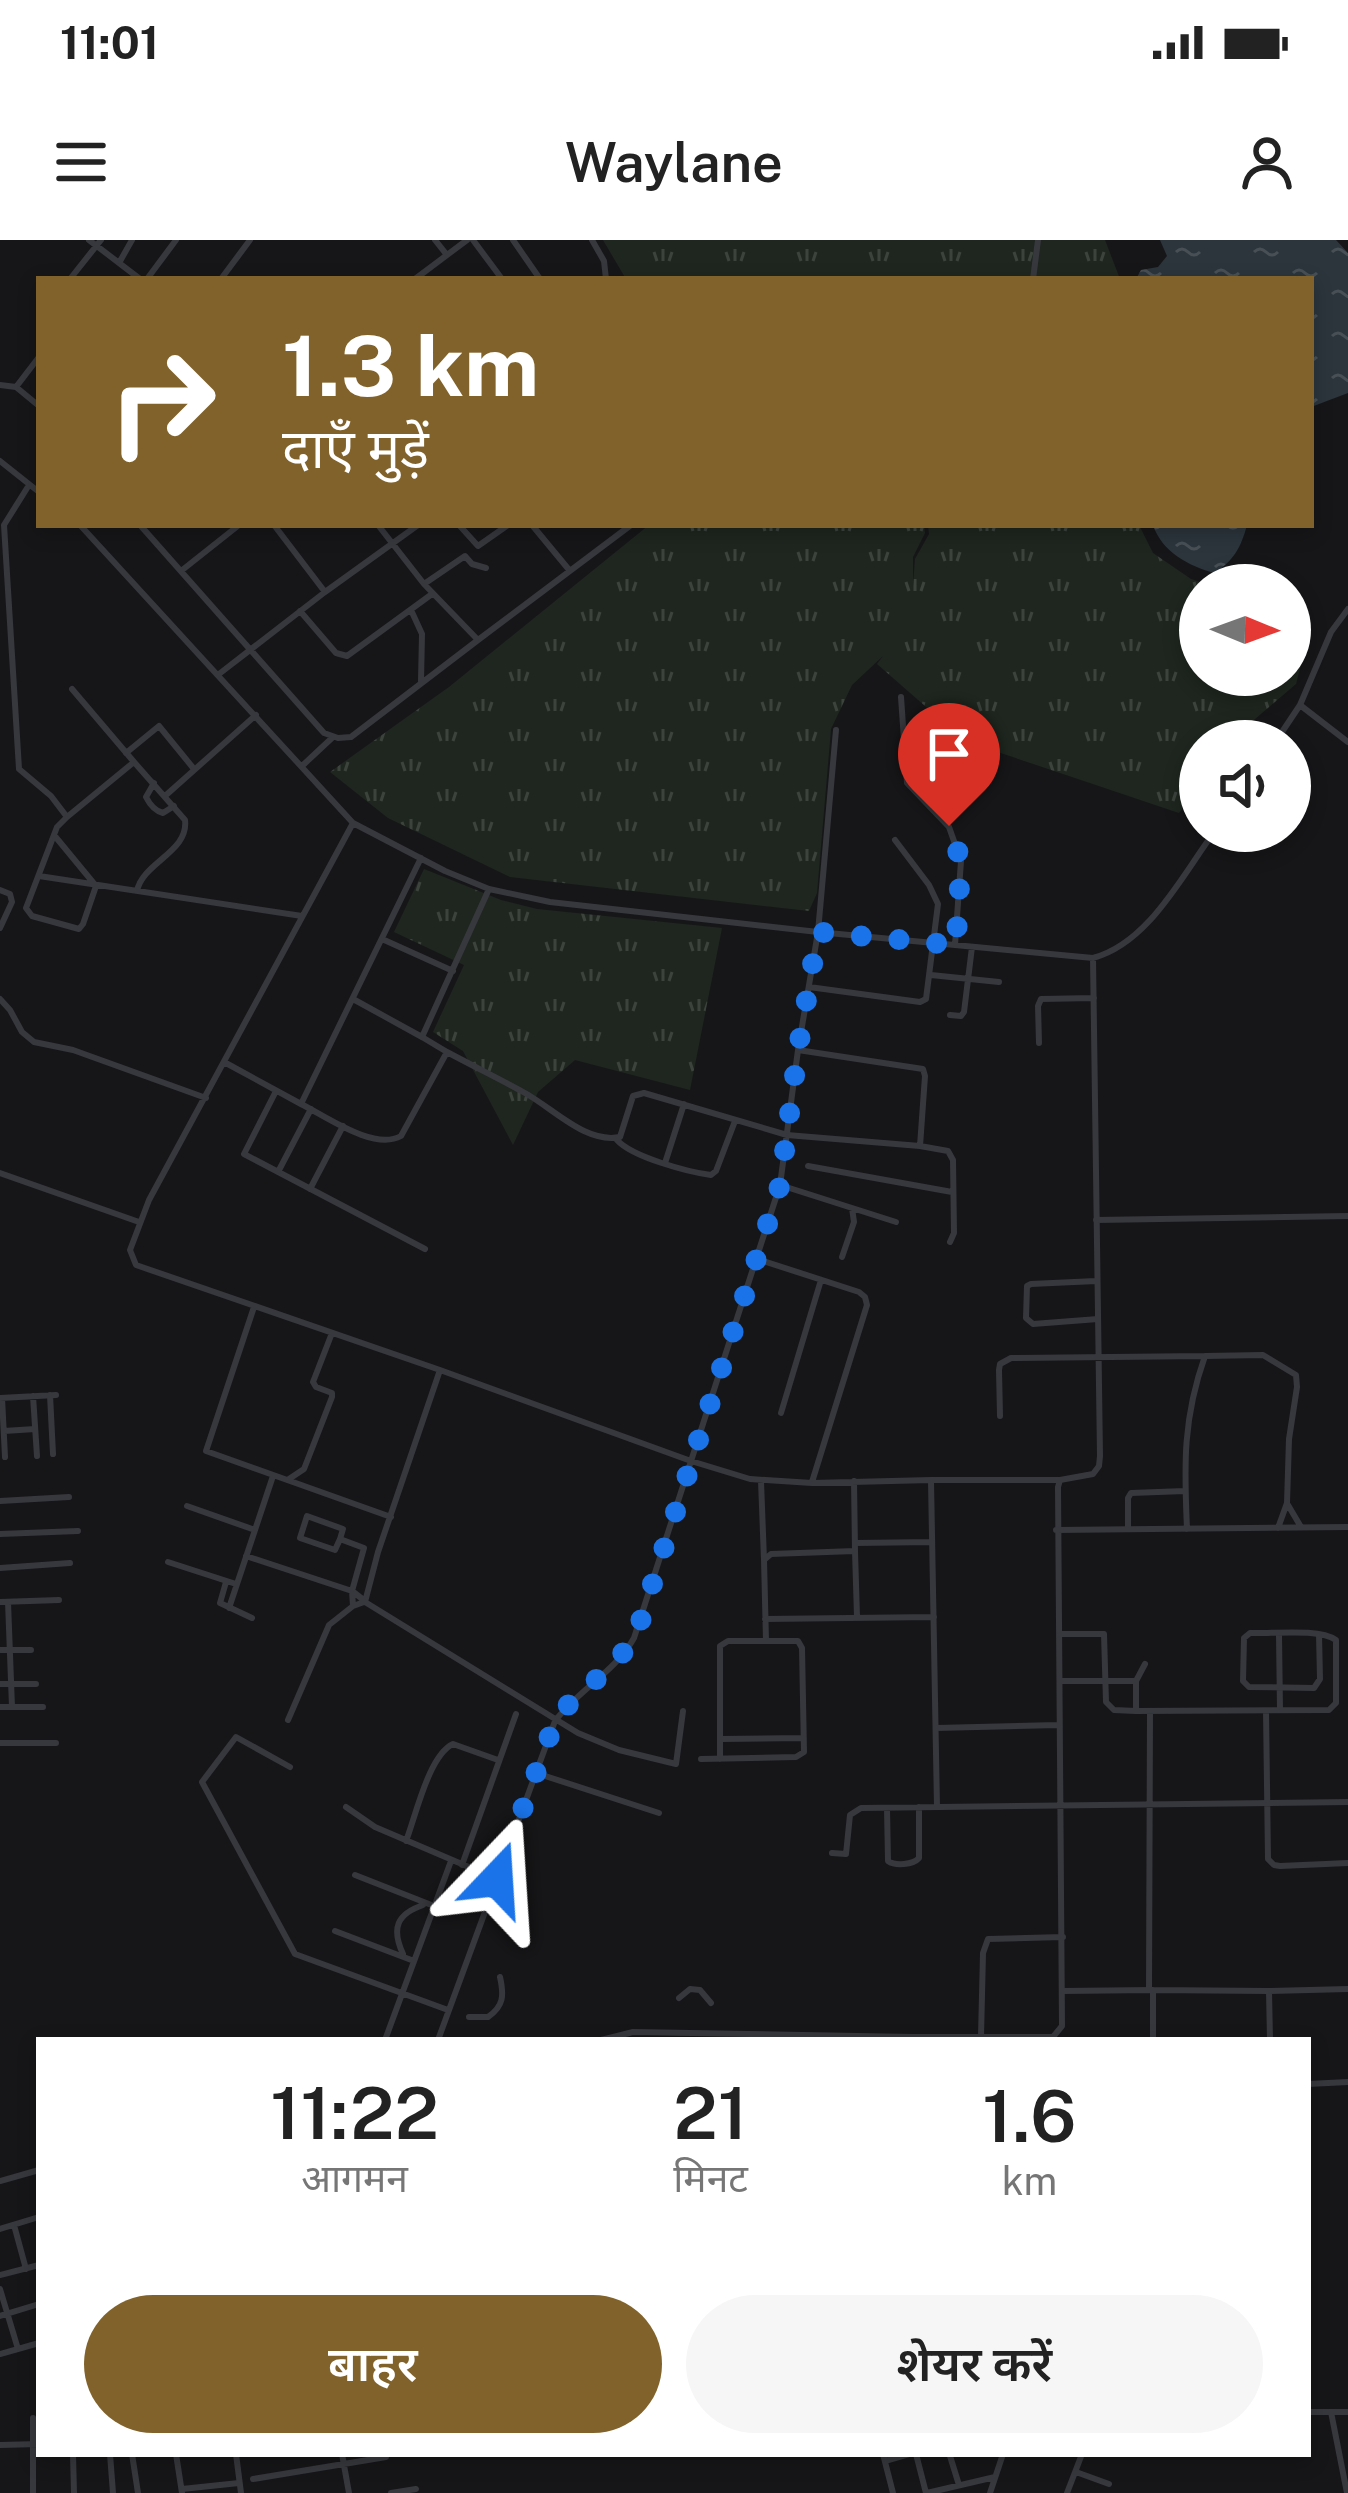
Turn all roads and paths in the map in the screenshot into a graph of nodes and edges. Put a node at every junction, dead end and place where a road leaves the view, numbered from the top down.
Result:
1 (132, 240) edge
2 (176, 240) edge
3 (250, 240) edge
4 (435, 240) edge
5 (470, 240) edge
6 (513, 240) edge
7 (592, 240) edge
8 (1038, 240) edge
9 (96, 242) edge
10 (447, 256) junction
11 (119, 263) junction
12 (72, 276) edge
13 (141, 276) edge
14 (148, 276) edge
15 (223, 276) edge
16 (419, 276) edge
17 (500, 276) edge
18 (538, 276) edge
19 (605, 276) edge
20 (1034, 276) edge
21 (36, 361) edge
22 (0, 385) edge
23 (16, 387) junction
24 (36, 404) edge
25 (0, 461) edge
26 (29, 484) junction
27 (36, 490) edge
28 (83, 528) edge
29 (143, 528) edge
30 (235, 528) edge
31 (276, 528) edge
32 (380, 528) edge
33 (414, 528) edge
34 (462, 528) edge
35 (504, 528) edge
36 (535, 528) edge
37 (627, 528) edge
38 (392, 543) junction
39 (478, 546) junction
40 (465, 556) junction
41 (486, 568) dead end
42 (181, 571) junction
43 (570, 572) junction
44 (3, 582) edge
45 (424, 584) junction
46 (325, 592) junction
47 (432, 594) junction
48 (1348, 609) edge
49 (411, 610) junction
50 (300, 611) junction
51 (478, 640) junction
52 (251, 650) junction
53 (219, 674) junction
54 (422, 683) junction
55 (72, 689) dead end
56 (901, 697) dead end
57 (1300, 705) junction
58 (256, 715) junction
59 (14, 716) junction
60 (0, 717) edge
61 (1290, 720) edge
62 (836, 730) dead end
63 (333, 737) junction
64 (1348, 742) edge
65 (126, 753) junction
66 (134, 763) junction
67 (302, 766) junction
68 (194, 769) junction
69 (154, 783) junction
70 (165, 796) junction
71 (174, 806) junction
72 (67, 817) junction
73 (353, 823) junction
74 (54, 835) junction
75 (895, 840) dead end
76 (1200, 852) edge
77 (421, 858) junction
78 (39, 876) junction
79 (96, 886) junction
80 (489, 889) junction
81 (0, 890) edge
82 (137, 891) junction
83 (302, 916) junction
84 (0, 928) edge
85 (818, 932) junction
86 (382, 939) junction
87 (935, 944) junction
88 (956, 945) junction
89 (972, 947) junction
90 (1093, 958) junction
91 (453, 971) junction
92 (931, 975) junction
93 (969, 979) junction
94 (999, 982) dead end
95 (808, 986) junction
96 (1094, 998) junction
97 (353, 999) junction
98 (0, 1000) edge
99 (950, 1015) dead end
100 (422, 1037) junction
101 (1039, 1043) dead end
102 (798, 1050) junction
103 (447, 1052) junction
104 (224, 1062) junction
105 (275, 1091) junction
106 (206, 1098) junction
107 (302, 1104) junction
108 (684, 1104) junction
109 (311, 1109) junction
110 (735, 1121) junction
111 (343, 1126) junction
112 (787, 1135) junction
113 (617, 1139) junction
114 (920, 1146) junction
115 (665, 1163) junction
116 (808, 1166) dead end
117 (278, 1172) junction
118 (0, 1173) edge
119 (780, 1185) junction
120 (310, 1189) junction
121 (952, 1192) junction
122 (852, 1208) junction
123 (1348, 1216) edge
124 (1096, 1220) junction
125 (139, 1222) junction
126 (896, 1222) dead end
127 (950, 1243) dead end
128 (425, 1249) dead end
129 (842, 1257) dead end
130 (757, 1259) junction
131 (821, 1280) junction
132 (1097, 1281) junction
133 (254, 1307) junction
134 (1098, 1319) junction
135 (332, 1333) junction
136 (1205, 1355) junction
137 (1098, 1358) junction
138 (440, 1370) junction
139 (33, 1396) junction
140 (1, 1398) edge
141 (782, 1413) dead end
142 (1000, 1416) dead end
143 (35, 1430) junction
144 (4, 1432) junction
145 (53, 1454) dead end
146 (37, 1456) dead end
147 (5, 1457) dead end
148 (691, 1461) junction
149 (273, 1476) junction
150 (854, 1480) junction
151 (931, 1480) junction
152 (1060, 1480) junction
153 (286, 1481) junction
154 (760, 1481) junction
155 (812, 1484) junction
156 (1185, 1491) junction
157 (69, 1497) dead end
158 (0, 1501) edge
159 (1287, 1504) junction
160 (187, 1506) dead end
161 (391, 1517) junction
162 (1348, 1526) edge
163 (1301, 1527) junction
164 (1278, 1528) junction
165 (1128, 1529) junction
166 (1186, 1529) junction
167 (255, 1530) junction
168 (1056, 1530) junction
169 (78, 1531) dead end
170 (0, 1534) edge
171 (340, 1539) junction
172 (932, 1542) junction
173 (855, 1547) junction
174 (364, 1548) junction
175 (378, 1552) junction
176 (246, 1556) junction
177 (764, 1560) junction
178 (168, 1562) dead end
179 (70, 1563) dead end
180 (0, 1568) edge
181 (226, 1582) junction
182 (236, 1584) junction
183 (352, 1592) junction
184 (59, 1600) dead end
185 (4, 1602) edge
186 (365, 1602) junction
187 (353, 1606) junction
188 (229, 1608) junction
189 (857, 1617) junction
190 (934, 1617) junction
191 (252, 1618) dead end
192 (765, 1619) junction
193 (1059, 1634) junction
194 (1279, 1634) junction
195 (1319, 1634) junction
196 (766, 1641) junction
197 (5, 1650) edge
198 (31, 1650) dead end
199 (1145, 1664) dead end
200 (1106, 1680) junction
201 (1060, 1681) junction
202 (1136, 1681) junction
203 (0, 1684) edge
204 (11, 1684) junction
205 (36, 1684) dead end
206 (1279, 1688) junction
207 (0, 1707) edge
208 (12, 1707) junction
209 (44, 1707) dead end
210 (1280, 1710) junction
211 (683, 1711) dead end
212 (1136, 1711) junction
213 (1150, 1711) junction
214 (1266, 1711) junction
215 (516, 1714) dead end
216 (288, 1720) dead end
217 (555, 1721) junction
218 (1059, 1725) junction
219 (936, 1728) junction
220 (803, 1738) junction
221 (721, 1739) junction
222 (56, 1742) dead end
223 (0, 1743) edge
224 (701, 1759) dead end
225 (720, 1759) junction
226 (499, 1760) junction
227 (290, 1767) dead end
228 (536, 1773) junction
229 (1268, 1802) junction
230 (1348, 1802) edge
231 (1149, 1803) junction
232 (1062, 1805) junction
233 (346, 1807) dead end
234 (937, 1807) junction
235 (887, 1808) junction
236 (919, 1808) junction
237 (659, 1813) dead end
238 (406, 1841) junction
239 (832, 1852) dead end
240 (451, 1861) junction
241 (1348, 1863) edge
242 (462, 1865) junction
243 (355, 1875) dead end
244 (497, 1879) junction
245 (430, 1905) junction
246 (335, 1931) dead end
247 (1063, 1937) junction
248 (404, 1957) junction
249 (414, 1960) junction
250 (500, 1977) dead end
251 (1348, 1989) edge
252 (1151, 1990) junction
253 (1062, 1991) junction
254 (1269, 1991) junction
255 (403, 1993) junction
256 (679, 1998) dead end
257 (711, 2003) dead end
258 (448, 2010) junction
259 (470, 2017) dead end
260 (1059, 2036) edge
261 (386, 2037) edge
262 (439, 2037) edge
263 (610, 2037) edge
264 (981, 2037) edge
265 (1153, 2037) edge
266 (1270, 2037) edge
267 (1348, 2083) edge
268 (1311, 2084) edge
269 (36, 2171) edge
270 (0, 2181) edge
271 (36, 2218) edge
272 (14, 2225) junction
273 (0, 2228) edge
274 (36, 2266) edge
275 (26, 2269) junction
276 (0, 2275) edge
277 (0, 2289) edge
278 (36, 2305) edge
279 (4, 2315) edge
280 (36, 2344) edge
281 (17, 2349) junction
282 (0, 2354) edge
283 (1311, 2412) edge
284 (1330, 2412) junction
285 (1348, 2412) edge
286 (33, 2418) dead end
287 (36, 2444) edge
288 (0, 2445) edge
289 (74, 2457) edge
290 (110, 2457) edge
291 (133, 2457) edge
292 (179, 2457) edge
293 (236, 2457) edge
294 (343, 2457) edge
295 (386, 2457) dead end
296 (884, 2457) edge
297 (913, 2457) edge
298 (950, 2457) edge
299 (1002, 2457) edge
300 (1081, 2457) edge
301 (344, 2464) junction
302 (1076, 2472) junction
303 (995, 2477) junction
304 (253, 2479) dead end
305 (239, 2483) junction
306 (1109, 2484) dead end
307 (958, 2485) junction
308 (416, 2488) dead end
309 (182, 2491) edge
310 (33, 2493) edge
311 (74, 2493) edge
312 (113, 2493) edge
313 (139, 2493) edge
314 (241, 2493) edge
315 (349, 2493) edge
316 (391, 2493) edge
317 (893, 2493) edge
318 (927, 2493) edge
319 (990, 2493) edge
320 (1067, 2493) edge
321 (1347, 2493) edge

1 - 11 street
2 - 14 street
3 - 15 street
4 - 10 street
5 - 10 street
5 - 17 street
6 - 18 street
7 - 19 street
8 - 20 street
9 - 11 street
9 - 12 street
10 - 16 street
11 - 13 street
21 - 23 street
22 - 23 street
23 - 24 street
25 - 26 street
26 - 27 street
26 - 44 street
28 - 53 street
29 - 42 street
30 - 42 street
31 - 46 street
32 - 38 street
33 - 38 street
34 - 39 street
35 - 39 street
36 - 43 street
37 - 43 street
38 - 45 street
38 - 46 street
39 - 40 street
40 - 41 street
40 - 45 street
42 - 52 street
43 - 51 street
44 - 59 street
45 - 47 street
46 - 50 street
47 - 49 street
47 - 51 street
48 - 57 street
49 - 50 street
49 - 54 street
50 - 52 street
51 - 54 street
52 - 53 street
52 - 63 street
53 - 58 street
54 - 63 street
55 - 65 street
56 - 88 street
57 - 61 street
57 - 64 street
58 - 67 street
58 - 68 street
59 - 60 street
59 - 72 street
62 - 85 street
63 - 67 street
65 - 66 street
65 - 68 street
66 - 69 street
66 - 72 street
67 - 73 street
68 - 70 street
69 - 70 street
69 - 71 street
70 - 71 street
71 - 82 street
72 - 74 street
73 - 77 street
73 - 83 street
74 - 78 street
74 - 79 street
75 - 87 street
76 - 90 street
77 - 80 street
77 - 86 street
78 - 79 street
78 - 79 street
79 - 82 street
80 - 85 street
80 - 91 street
81 - 84 street
82 - 83 street
83 - 104 street
85 - 87 street
85 - 95 street
86 - 91 street
86 - 97 street
87 - 88 street
87 - 92 street
88 - 89 street
89 - 90 street
89 - 93 street
90 - 96 street
91 - 100 street
92 - 93 street
92 - 95 street
93 - 94 street
93 - 99 street
95 - 102 street
96 - 101 street
96 - 124 street
97 - 100 street
97 - 107 street
98 - 106 street
100 - 103 street
102 - 112 street
102 - 114 street
103 - 111 street
103 - 113 street
104 - 105 street
104 - 106 street
105 - 107 street
105 - 117 street
106 - 125 street
107 - 109 street
108 - 110 street
108 - 113 street
108 - 115 street
109 - 111 street
109 - 117 street
110 - 112 street
110 - 115 street
111 - 120 street
112 - 114 street
112 - 119 street
113 - 115 street
114 - 121 street
116 - 121 street
117 - 120 street
118 - 125 street
119 - 122 street
119 - 130 street
120 - 128 street
121 - 127 street
122 - 126 street
122 - 129 street
123 - 124 street
124 - 132 street
125 - 133 street
130 - 131 street
130 - 148 street
131 - 141 street
131 - 155 street
132 - 134 street
132 - 134 street
133 - 135 street
133 - 149 street
134 - 137 street
135 - 138 street
135 - 153 street
136 - 137 street
136 - 156 street
136 - 159 street
137 - 142 street
137 - 152 street
138 - 148 street
138 - 161 street
139 - 140 street
139 - 143 street
139 - 145 street
140 - 144 street
143 - 144 street
143 - 146 street
144 - 147 street
148 - 154 street
148 - 217 street
149 - 153 street
149 - 167 street
150 - 151 street
150 - 155 street
150 - 173 street
151 - 152 street
151 - 172 street
152 - 168 street
153 - 161 street
154 - 155 street
154 - 177 street
156 - 165 street
156 - 166 street
157 - 158 street
159 - 163 street
159 - 164 street
160 - 167 street
161 - 175 street
162 - 163 street
163 - 164 street
164 - 166 street
165 - 166 street
165 - 168 street
167 - 176 street
168 - 193 street
169 - 170 street
171 - 171 street
171 - 174 street
172 - 173 street
172 - 190 street
173 - 177 street
173 - 189 street
174 - 175 street
174 - 183 street
175 - 186 street
176 - 182 street
176 - 183 street
177 - 192 street
178 - 181 street
179 - 180 street
181 - 182 street
181 - 188 street
182 - 188 street
183 - 186 street
183 - 187 street
184 - 185 street
185 - 197 street
186 - 187 street
186 - 217 street
187 - 216 street
188 - 191 street
189 - 190 street
189 - 192 street
190 - 219 street
192 - 196 street
193 - 200 street
193 - 201 street
194 - 195 street
194 - 206 street
194 - 206 street
195 - 206 street
195 - 210 street
196 - 220 street
196 - 221 street
197 - 198 street
197 - 204 street
199 - 202 street
200 - 201 street
200 - 202 street
200 - 212 street
201 - 218 street
202 - 212 street
203 - 204 street
204 - 205 street
204 - 208 street
206 - 210 street
207 - 208 street
208 - 209 street
210 - 214 street
211 - 217 street
212 - 213 street
213 - 214 street
213 - 231 street
214 - 229 street
215 - 226 street
217 - 228 street
218 - 219 street
218 - 232 street
219 - 234 street
220 - 221 street
220 - 225 street
221 - 225 street
222 - 223 street
224 - 225 street
226 - 238 street
226 - 242 street
227 - 255 street
228 - 237 street
228 - 244 street
229 - 230 street
229 - 231 street
229 - 241 street
231 - 232 street
231 - 252 street
232 - 234 street
232 - 247 street
233 - 238 street
234 - 236 street
235 - 236 street
235 - 236 street
235 - 239 street
238 - 240 street
240 - 242 street
240 - 245 street
242 - 244 street
243 - 245 street
244 - 258 street
245 - 248 street
245 - 249 street
246 - 248 street
247 - 253 street
247 - 264 street
248 - 249 street
249 - 255 street
250 - 259 street
251 - 254 street
252 - 253 street
252 - 254 street
252 - 265 street
253 - 260 street
254 - 266 street
255 - 258 street
255 - 261 street
256 - 257 street
258 - 262 street
260 - 264 street
263 - 264 street
267 - 268 street
269 - 270 street
271 - 272 street
272 - 273 street
272 - 275 street
274 - 275 street
275 - 276 street
277 - 279 street
278 - 279 street
279 - 281 street
280 - 281 street
281 - 282 street
283 - 284 street
284 - 285 street
284 - 321 street
286 - 287 street
287 - 288 street
287 - 310 street
289 - 311 street
290 - 312 street
291 - 313 street
292 - 309 street
293 - 305 street
294 - 301 street
295 - 301 street
296 - 317 street
297 - 318 street
298 - 307 street
299 - 303 street
300 - 302 street
301 - 304 street
301 - 315 street
302 - 306 street
302 - 320 street
303 - 307 street
303 - 319 street
305 - 309 street
305 - 314 street
307 - 318 street
308 - 316 street

